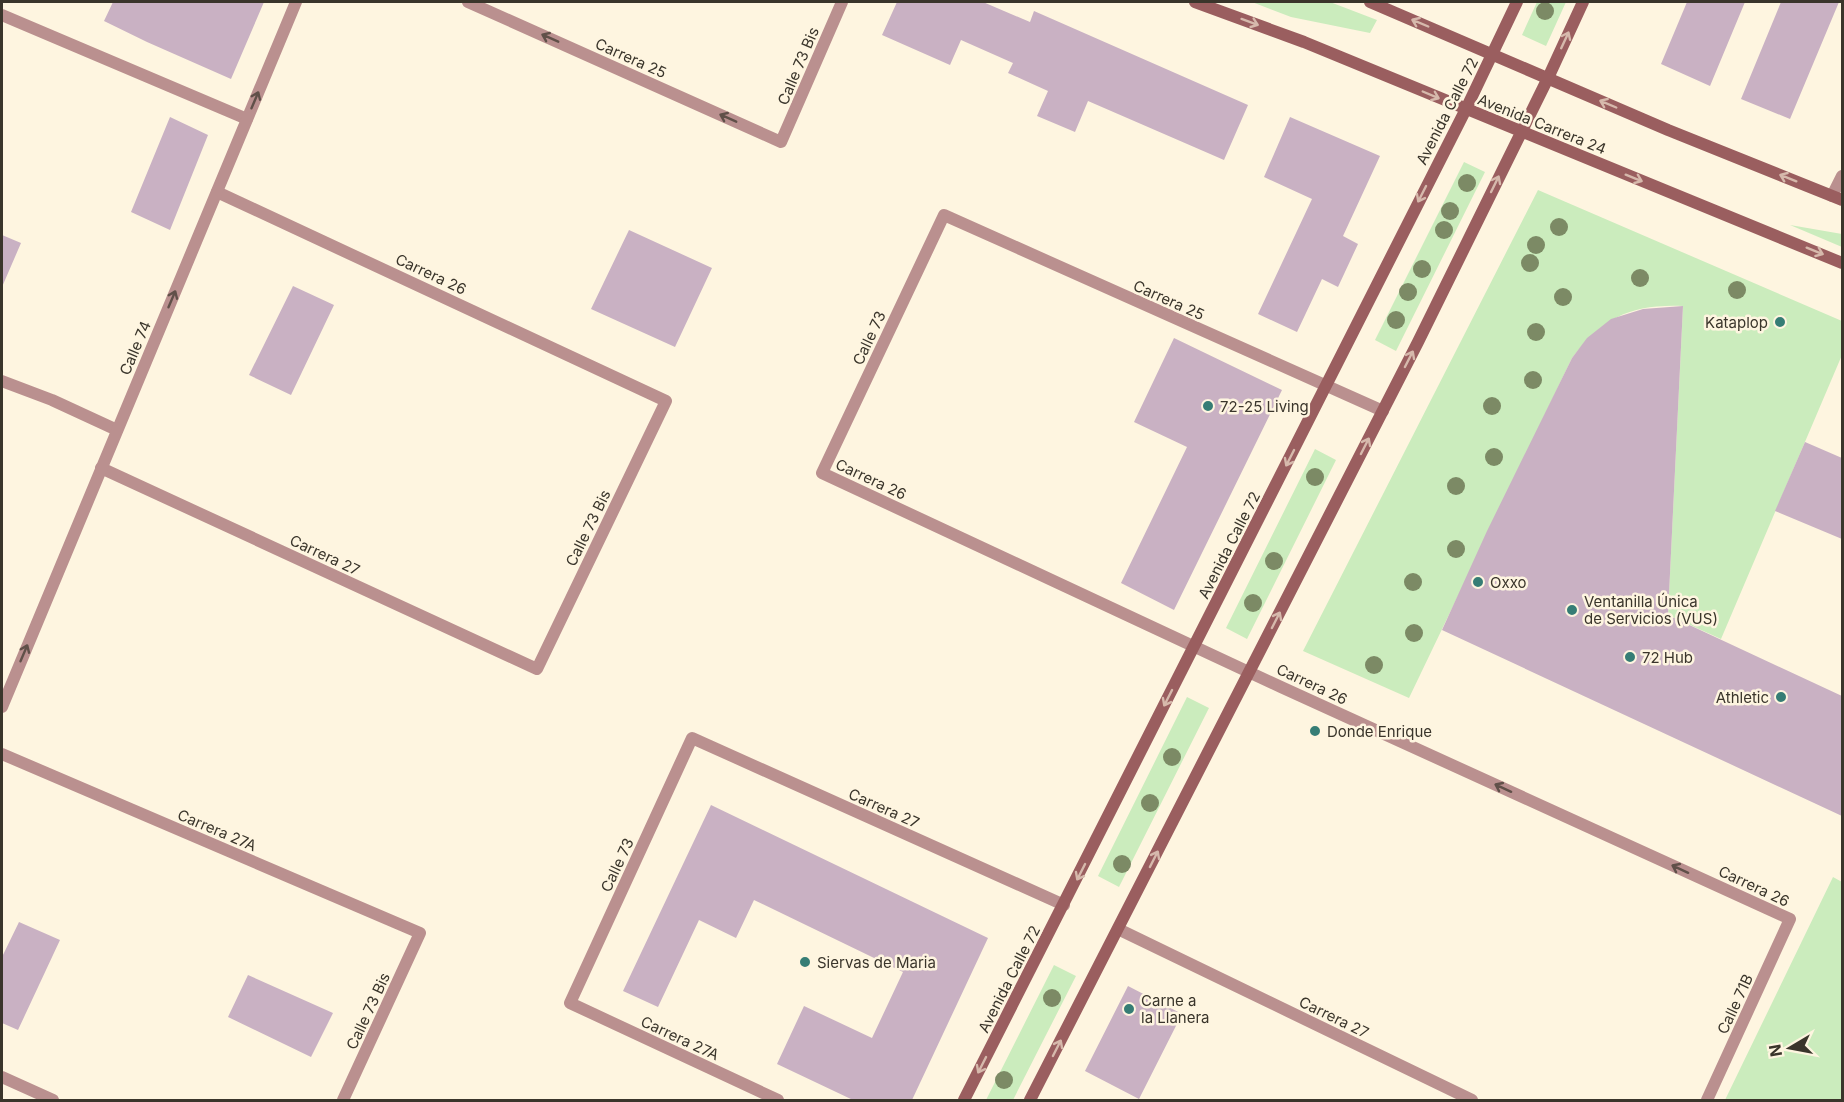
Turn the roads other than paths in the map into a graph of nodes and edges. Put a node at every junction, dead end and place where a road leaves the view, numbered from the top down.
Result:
1 (296, 2) edge
2 (468, 2) edge
3 (842, 2) edge
4 (1196, 2) edge
5 (1370, 2) edge
6 (1517, 2) edge
7 (1583, 2) edge
8 (2, 15) edge
9 (1492, 55) junction
10 (1548, 78) junction
11 (1466, 109) junction
12 (247, 119) junction
13 (1522, 132) junction
14 (782, 142) joint
15 (1842, 176) edge
16 (217, 192) junction
17 (1837, 198) edge
18 (944, 215) joint
19 (1842, 263) edge
20 (2, 381) edge
21 (1325, 387) junction
22 (666, 401) joint
23 (1383, 411) junction
24 (117, 430) junction
25 (102, 468) junction
26 (822, 473) joint
27 (1195, 646) junction
28 (537, 669) joint
29 (1250, 672) junction
30 (2, 707) edge
31 (692, 738) joint
32 (2, 754) edge
33 (1064, 905) junction
34 (1790, 919) joint
35 (1118, 929) junction
36 (420, 933) joint
37 (570, 1004) joint
38 (2, 1077) edge
39 (53, 1101) edge
40 (343, 1101) edge
41 (778, 1101) edge
42 (964, 1101) edge
43 (1030, 1101) edge
44 (1472, 1101) edge
45 (1707, 1101) edge

12 -> 1 street, Calle 74
14 -> 2 street, Carrera 25
3 - 14 street, Calle 73 Bis
4 -> 11 main road, Avenida Carrera 24
9 -> 5 main road
6 - 9 main road, Avenida Calle 72
10 -> 7 main road
8 - 12 street
9 - 10 main road
9 - 11 main road, Avenida Calle 72
10 - 13 main road
17 -> 10 main road
11 - 13 main road, Avenida Carrera 24
11 -> 21 main road, Avenida Calle 72
12 - 16 street, Calle 74
13 -> 19 main road, Avenida Carrera 24
23 -> 13 main road
15 - 17 street
16 - 22 street, Carrera 26
24 -> 16 street, Calle 74
18 - 21 street, Carrera 25
18 - 26 street, Calle 73
20 - 24 street
21 - 23 street, Carrera 25
21 -> 27 main road, Avenida Calle 72
22 - 28 street, Calle 73 Bis
29 -> 23 main road
24 - 25 street, Calle 74
25 - 28 street, Carrera 27
30 -> 25 street, Calle 74
26 - 27 street, Carrera 26
27 - 29 street, Carrera 26
27 -> 33 main road, Avenida Calle 72
34 -> 29 street, Carrera 26
35 -> 29 main road
31 - 33 street, Carrera 27
31 - 37 street, Calle 73
32 - 36 street, Carrera 27A
33 -> 42 main road, Avenida Calle 72
34 - 45 street, Calle 71B
43 -> 35 main road
35 - 44 street, Carrera 27
36 - 40 street, Calle 73 Bis
37 - 41 street, Carrera 27A
38 - 39 street

